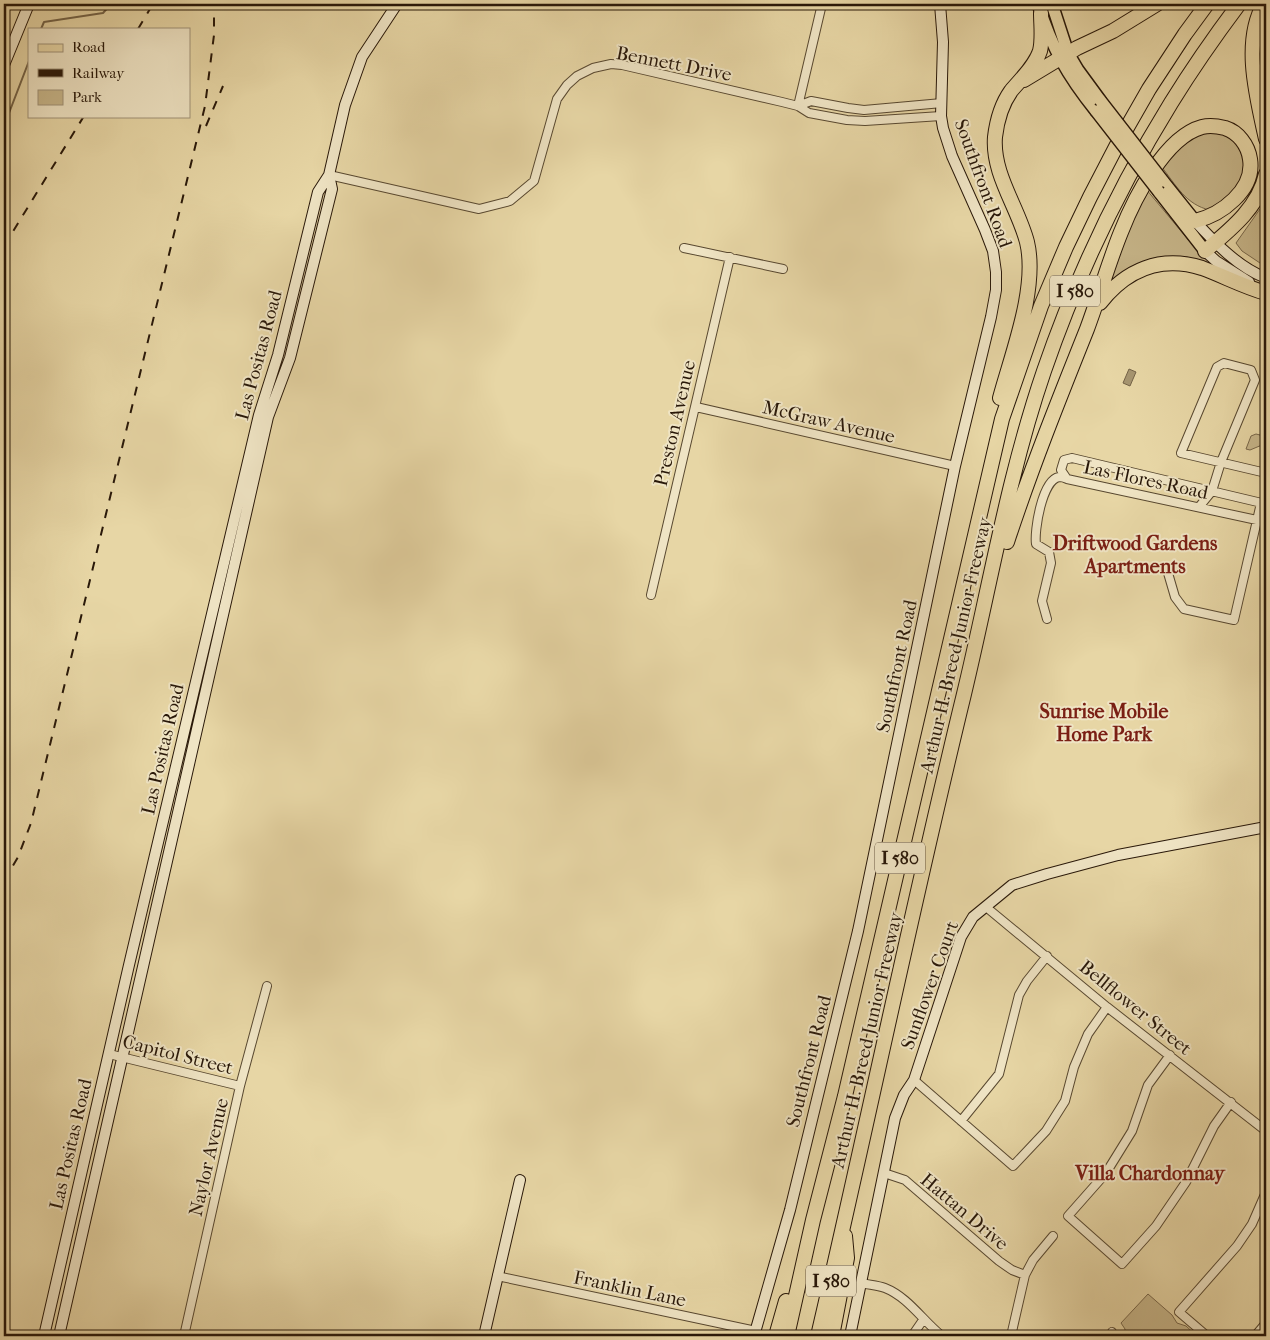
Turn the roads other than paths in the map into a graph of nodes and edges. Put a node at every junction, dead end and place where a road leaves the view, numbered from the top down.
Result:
1 (29, 4) edge
2 (397, 4) edge
3 (822, 4) edge
4 (940, 4) edge
5 (1157, 4) edge
6 (1207, 4) edge
7 (1239, 4) edge
8 (1264, 4) edge
9 (1043, 7) edge
10 (1064, 57) junction
11 (4, 65) edge
12 (1019, 83) junction
13 (942, 103) junction
14 (798, 106) junction
15 (941, 116) junction
16 (1266, 139) edge
17 (1266, 174) edge
18 (329, 175) junction
19 (1161, 186) junction
20 (1195, 221) junction
21 (1210, 247) junction
22 (684, 248) dead end
23 (730, 258) junction
24 (783, 269) dead end
25 (1266, 278) edge
26 (1266, 292) edge
27 (1095, 309) junction
28 (696, 407) junction
29 (996, 440) junction
30 (1221, 462) junction
31 (955, 466) junction
32 (1266, 473) edge
33 (1067, 478) junction
34 (1212, 491) junction
35 (1263, 503) edge
36 (1199, 507) junction
37 (1256, 520) junction
38 (1266, 522) edge
39 (1168, 573) dead end
40 (651, 595) dead end
41 (984, 610) junction
42 (1048, 620) dead end
43 (1266, 827) edge
44 (986, 906) junction
45 (1047, 956) junction
46 (267, 986) dead end
47 (1107, 1007) junction
48 (109, 1054) junction
49 (1170, 1055) junction
50 (122, 1057) junction
51 (914, 1080) junction
52 (240, 1086) junction
53 (1231, 1102) junction
54 (961, 1121) junction
55 (91, 1131) junction
56 (1266, 1131) edge
57 (884, 1173) junction
58 (95, 1175) junction
59 (520, 1180) dead end
60 (1266, 1192) edge
61 (844, 1226) junction
62 (1053, 1236) dead end
63 (801, 1275) junction
64 (1025, 1275) junction
65 (497, 1276) junction
66 (861, 1283) junction
67 (923, 1320) junction
68 (1266, 1323) edge
69 (755, 1334) edge
70 (44, 1336) edge
71 (58, 1336) edge
72 (184, 1336) edge
73 (484, 1336) edge
74 (776, 1336) edge
75 (787, 1336) edge
76 (818, 1336) edge
77 (832, 1336) edge
78 (850, 1336) edge
79 (912, 1336) edge
80 (942, 1336) edge
81 (1011, 1336) edge
82 (1207, 1336) edge
83 (1255, 1336) edge

1 - 11 main road
2 - 18 main road, Las Positas Road
3 - 14 street
4 - 13 main road, Southfront Road
5 - 10 highway
6 - 29 highway, Arthur H. Breed Junior Freeway / I 580
7 - 41 highway, Arthur H. Breed Junior Freeway / I 580
8 - 16 highway
9 - 10 main road
9 - 12 highway
10 - 12 highway
10 - 19 main road, bridge
12 - 29 highway
13 - 14 street, Bennett Drive
13 - 15 main road, Southfront Road
14 - 15 street, Bennett Drive
14 - 18 street, Bennett Drive
15 - 31 main road, Southfront Road
17 - 21 highway
18 - 48 main road, Las Positas Road
18 - 50 main road, Las Positas Road
19 - 20 main road
19 - 21 main road
20 - 21 main road
20 - 27 highway
21 - 25 main road
21 - 26 main road
22 - 23 street
23 - 24 street
23 - 28 street, Preston Avenue
26 - 27 highway
27 - 41 highway
28 - 31 street, McGraw Avenue
28 - 40 street, Preston Avenue
29 - 63 highway, Arthur H. Breed Junior Freeway / I 580
30 - 30 street
30 - 32 street
30 - 34 street
31 - 69 main road, Southfront Road
33 - 34 street, Las Flores Road
33 - 36 street, Las Flores Road
33 - 42 street
34 - 35 street, Las Flores Road
34 - 36 street
35 - 37 street
36 - 37 street, Las Flores Road
37 - 38 street, Las Flores Road
37 - 39 street
41 - 61 highway, Arthur H. Breed Junior Freeway / I 580
43 - 44 main road, Sunflower Court
44 - 45 street, Bellflower Street
44 - 51 main road, Sunflower Court
45 - 47 street, Bellflower Street
45 - 54 street
46 - 52 street, Naylor Avenue
47 - 49 street, Bellflower Street
47 - 54 street
48 - 50 street, Capitol Street
48 - 55 main road, Las Positas Road
49 - 53 street, Bellflower Street
49 - 53 street
50 - 52 street, Capitol Street
50 - 58 main road, Las Positas Road
51 - 54 street
51 - 57 main road, Sunflower Court
52 - 72 street, Naylor Avenue
53 - 56 street, Bellflower Street
55 - 58 main road
55 - 70 main road, Las Positas Road
57 - 64 street, Hattan Drive
57 - 66 main road, Sunflower Court
58 - 71 main road, Las Positas Road
59 - 65 main road
60 - 82 street
61 - 76 highway, Arthur H. Breed Junior Freeway / I 580
61 - 77 highway
62 - 64 street
63 - 74 highway
63 - 75 highway, Arthur H. Breed Junior Freeway / I 580
64 - 81 street
65 - 69 street, Franklin Lane
65 - 73 main road
66 - 67 street
66 - 78 main road, Sunflower Court
67 - 79 street
67 - 80 street
68 - 83 street

